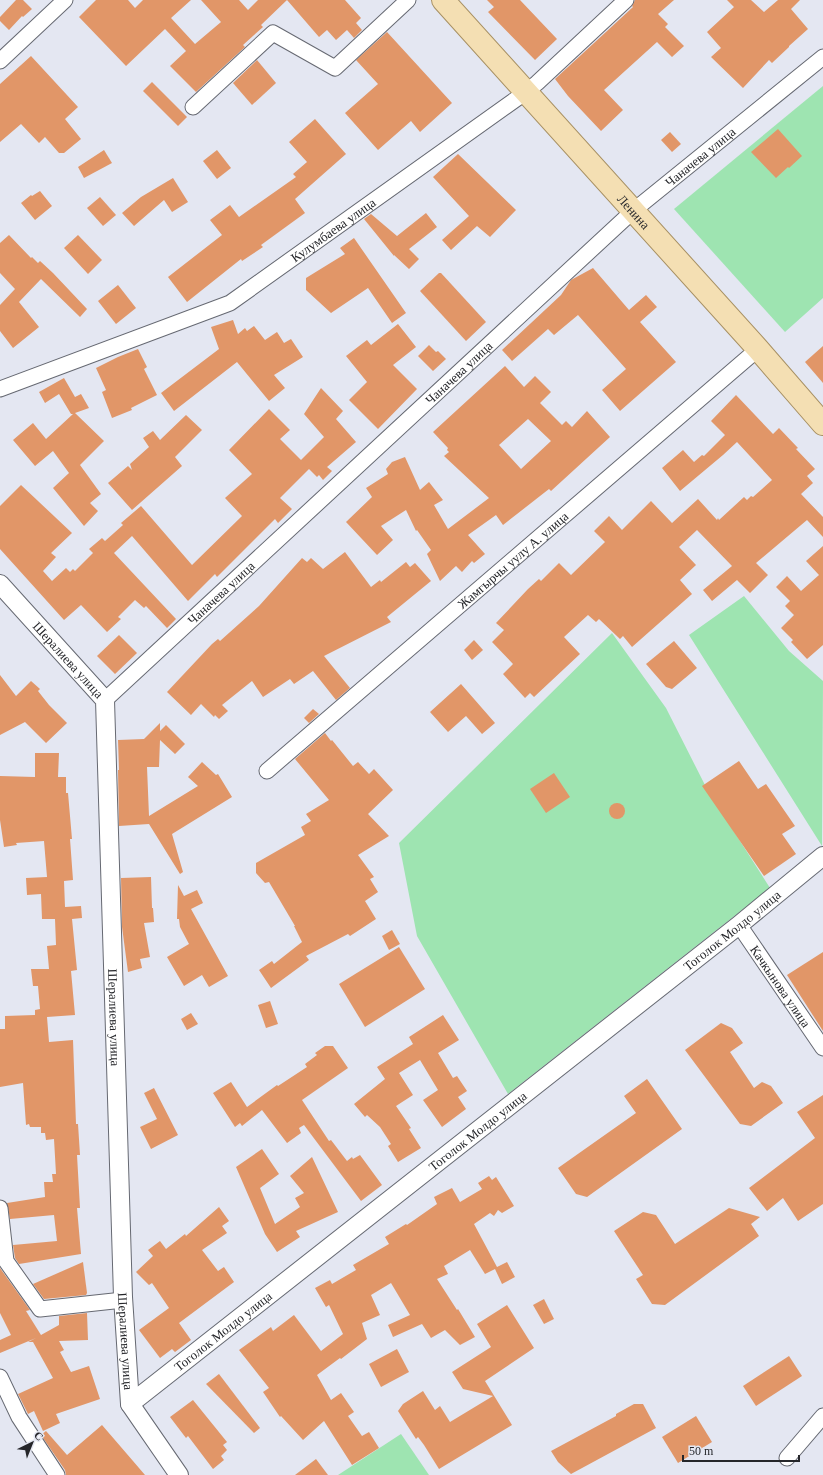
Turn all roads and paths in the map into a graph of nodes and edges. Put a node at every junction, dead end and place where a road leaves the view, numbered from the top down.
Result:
1 (65, 0) edge
2 (408, 0) edge
3 (443, 0) edge
4 (626, 0) edge
5 (823, 57) edge
6 (0, 60) edge
7 (526, 92) junction
8 (193, 107) dead end
9 (633, 211) junction
10 (758, 349) junction
11 (0, 389) edge
12 (823, 424) edge
13 (0, 584) edge
14 (105, 700) junction
15 (267, 771) dead end
16 (823, 856) edge
17 (739, 925) junction
18 (823, 1048) edge
19 (0, 1208) edge
20 (123, 1300) junction
21 (0, 1377) edge
22 (130, 1404) junction
23 (823, 1416) edge
24 (787, 1458) dead end
25 (57, 1475) edge
26 (179, 1475) edge

1 - 6 street
2 - 8 street
3 - 7 main road, Ленина
4 - 7 street, Кулумбаева улица
5 - 9 street, Чаначева улица
7 - 9 main road, Ленина
7 - 11 street, Кулумбаева улица
9 - 10 main road, Ленина
9 - 14 street, Чаначева улица
10 - 12 main road, Ленина
10 - 15 street, Жамгырчы уулу А. улица
13 - 14 street, Шералиева улица
14 - 20 street, Шералиева улица
16 - 17 street, Тоголок Молдо улица
17 - 18 street, Качкынова улица
17 - 22 street, Тоголок Молдо улица
19 - 20 street
20 - 22 street, Шералиева улица
21 - 25 street
22 - 26 street, Шералиева улица
23 - 24 street

